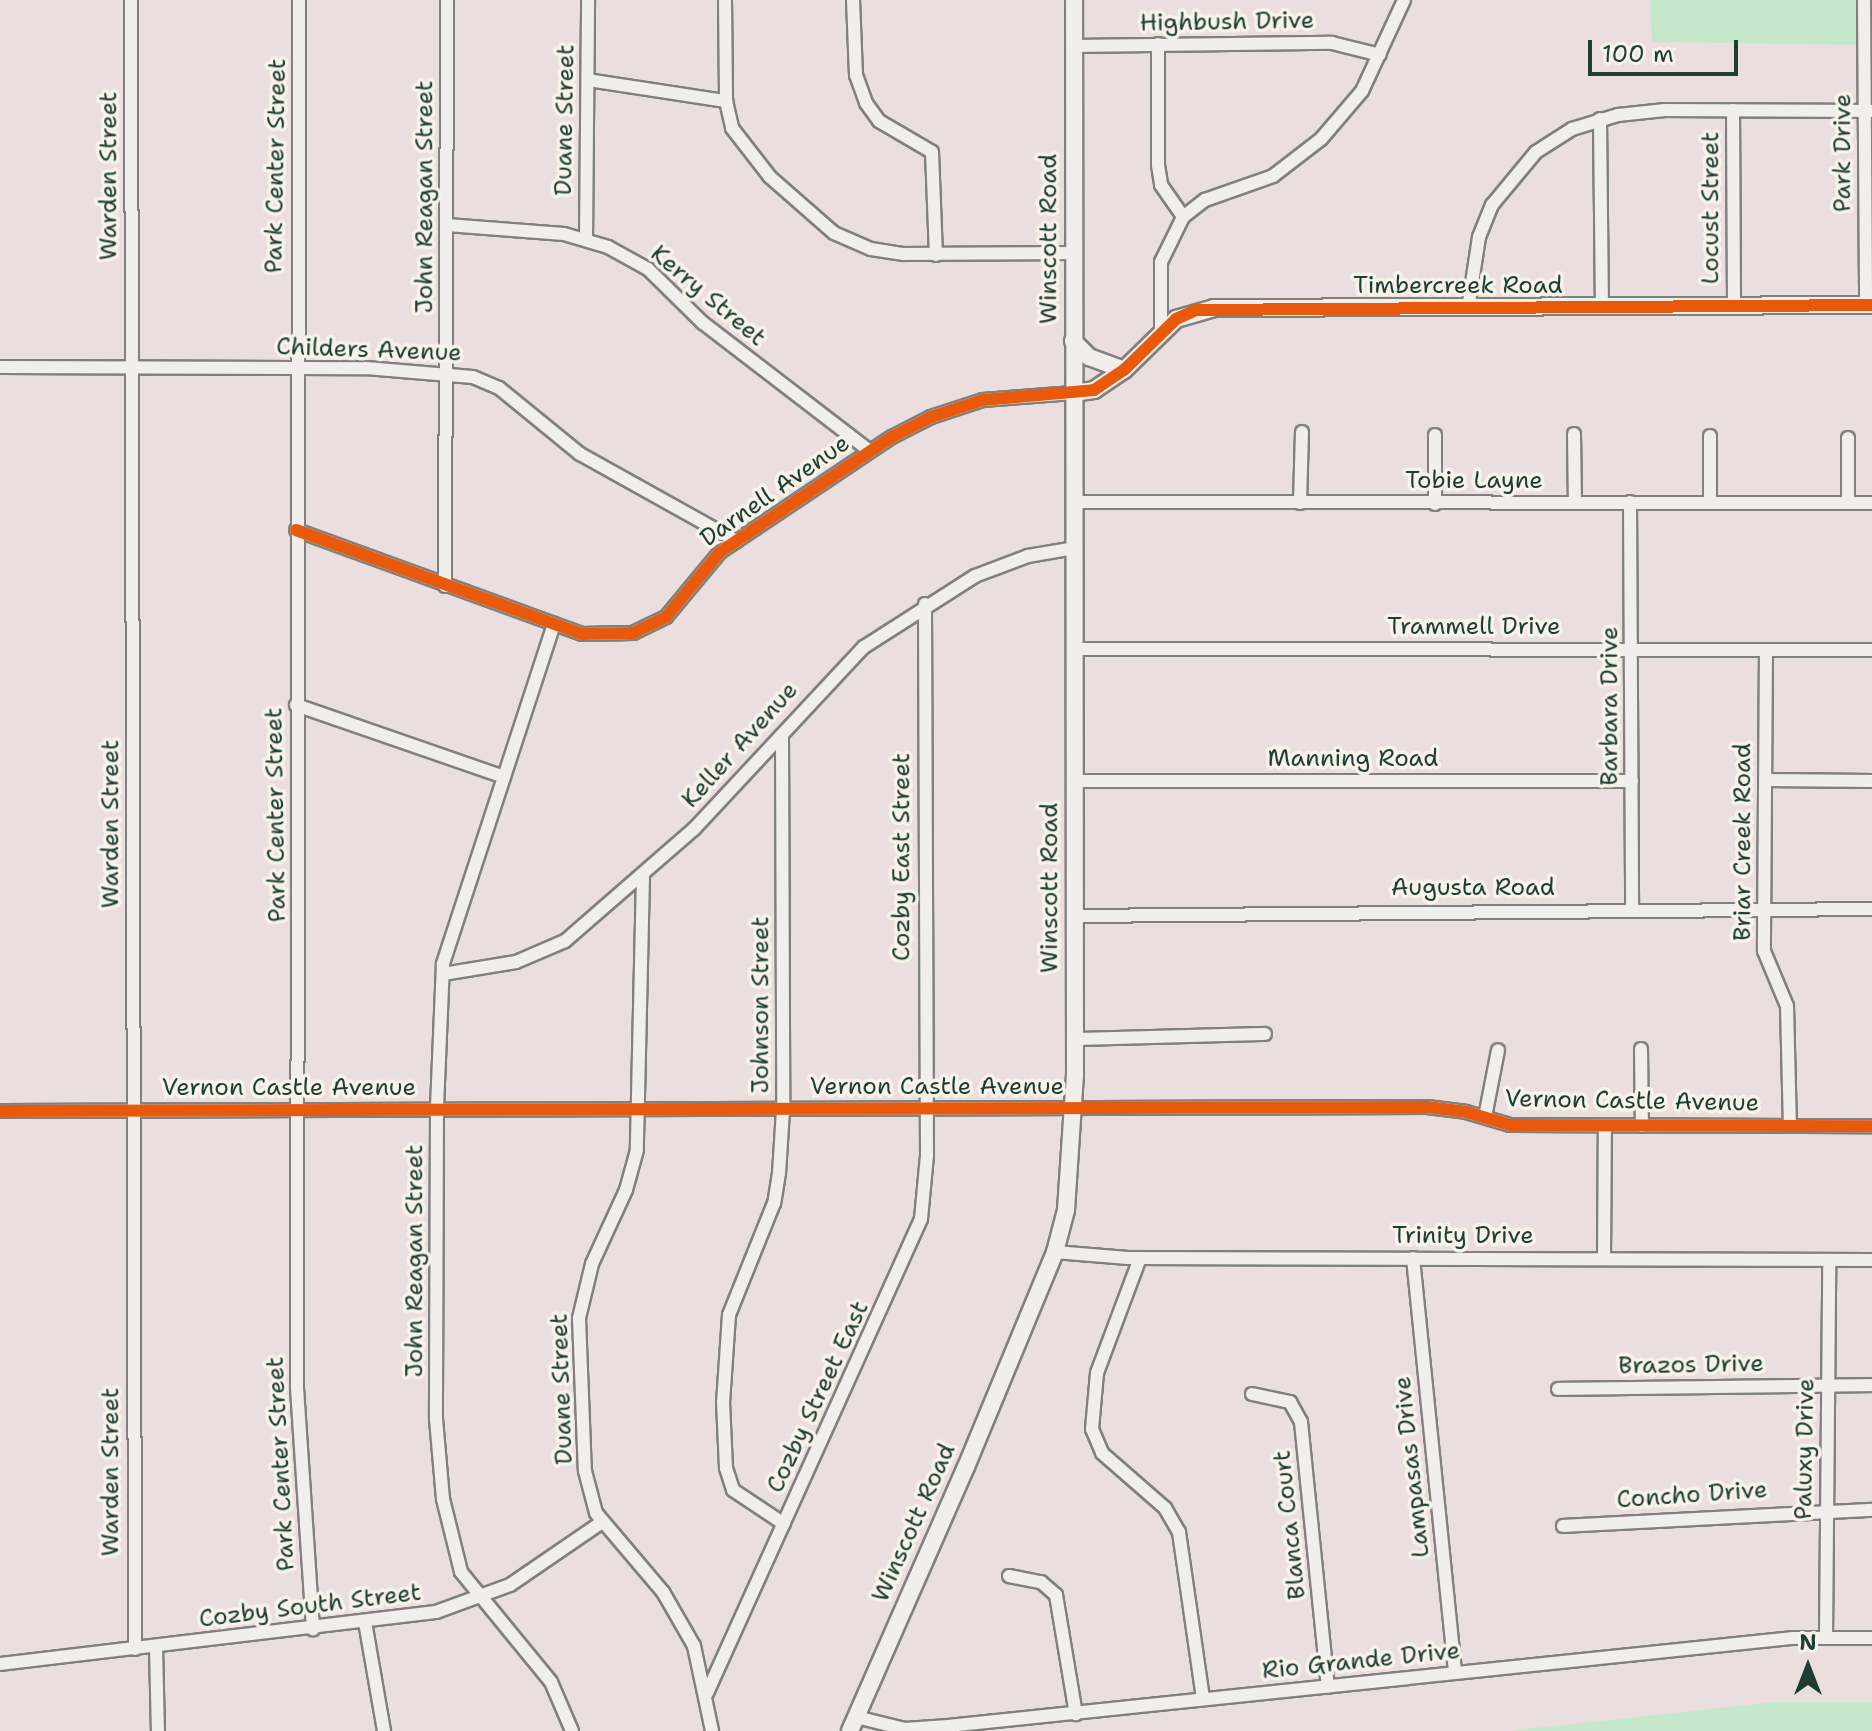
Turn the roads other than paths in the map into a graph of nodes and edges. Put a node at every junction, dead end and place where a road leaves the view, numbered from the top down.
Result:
1 (131, 0) edge
2 (299, 0) edge
3 (447, 0) edge
4 (588, 0) edge
5 (725, 0) edge
6 (853, 0) edge
7 (1074, 0) edge
8 (1404, 0) edge
9 (1864, 0) edge
10 (1158, 44) junction
11 (1074, 46) junction
12 (1380, 55) junction
13 (588, 80) junction
14 (726, 101) junction
15 (1733, 110) junction
16 (1868, 111) edge
17 (1600, 119) junction
18 (1183, 217) junction
19 (447, 225) junction
20 (586, 240) junction
21 (1073, 253) junction
22 (936, 255) junction
23 (1869, 305) edge
24 (1734, 306) junction
25 (1602, 308) junction
26 (1468, 309) junction
27 (1161, 332) junction
28 (1073, 341) junction
29 (0, 367) edge
30 (131, 367) junction
31 (295, 369) junction
32 (1124, 370) junction
33 (447, 371) junction
34 (1073, 393) junction
35 (1302, 432) dead end
36 (1574, 434) dead end
37 (1435, 435) dead end
38 (1710, 436) dead end
39 (1848, 438) dead end
40 (870, 451) junction
41 (1075, 502) junction
42 (1630, 502) junction
43 (1300, 503) junction
44 (1575, 503) junction
45 (1710, 503) junction
46 (1848, 503) junction
47 (1872, 503) edge
48 (1435, 504) junction
49 (296, 530) junction
50 (736, 541) junction
51 (1075, 548) junction
52 (445, 586) junction
53 (925, 604) junction
54 (554, 624) junction
55 (1075, 649) junction
56 (1632, 649) junction
57 (1766, 650) junction
58 (1872, 650) edge
59 (296, 705) junction
60 (782, 735) junction
61 (504, 777) junction
62 (1766, 780) junction
63 (1074, 781) junction
64 (1632, 781) junction
65 (1872, 781) edge
66 (643, 876) junction
67 (1632, 909) junction
68 (1764, 909) junction
69 (1872, 909) edge
70 (1074, 916) junction
71 (443, 974) junction
72 (1265, 1034) dead end
73 (1075, 1039) junction
74 (1641, 1049) dead end
75 (1498, 1050) dead end
76 (135, 1109) junction
77 (1074, 1109) junction
78 (297, 1110) junction
79 (437, 1110) junction
80 (641, 1110) junction
81 (783, 1110) junction
82 (925, 1110) junction
83 (0, 1111) edge
84 (1485, 1117) junction
85 (1605, 1126) junction
86 (1642, 1126) junction
87 (1790, 1126) junction
88 (1872, 1126) edge
89 (1055, 1252) junction
90 (1604, 1257) junction
91 (1140, 1258) junction
92 (1413, 1258) junction
93 (1829, 1260) junction
94 (1872, 1260) edge
95 (1827, 1385) junction
96 (1872, 1385) edge
97 (1558, 1389) dead end
98 (1252, 1394) dead end
99 (1826, 1510) junction
100 (1872, 1510) edge
101 (602, 1522) junction
102 (784, 1524) junction
103 (1563, 1526) dead end
104 (1009, 1576) dead end
105 (480, 1599) junction
106 (365, 1622) junction
107 (313, 1629) junction
108 (1826, 1638) junction
109 (1872, 1638) edge
110 (156, 1646) junction
111 (135, 1649) junction
112 (0, 1664) edge
113 (1455, 1672) junction
114 (1328, 1687) junction
115 (707, 1693) junction
116 (1203, 1699) junction
117 (1076, 1714) junction
118 (853, 1724) edge
119 (158, 1731) edge
120 (384, 1731) edge
121 (572, 1731) edge
122 (712, 1731) edge

1 - 30 street, Warden Street
2 - 31 street, Park Center Street
3 - 19 street, John Reagan Street
4 - 13 street, Duane Street
5 - 14 street
6 - 22 street
7 - 11 main road, Winscott Road
8 - 12 street
9 - 16 street, Park Drive
10 - 11 street, Highbush Drive
10 - 12 street, Highbush Drive
10 - 18 street
11 - 21 main road, Winscott Road
12 - 18 street
13 - 14 street
13 - 20 street, Duane Street
14 - 22 street
15 - 16 street
15 - 17 street
15 - 24 street, Locust Street
16 - 23 street, Park Drive
17 - 25 street
17 - 26 street
18 - 27 street
19 - 20 street, Kerry Street
19 - 33 street, John Reagan Street
20 - 40 street, Kerry Street
21 - 22 street
21 - 28 main road, Winscott Road
23 - 24 main road, Timbercreek Road
24 - 25 main road, Timbercreek Road
25 - 26 main road, Timbercreek Road
26 - 27 main road, Timbercreek Road
27 - 32 main road, Timbercreek Road
28 - 32 main road
28 - 34 main road, Winscott Road
29 - 30 street, Childers Avenue
30 - 31 street, Childers Avenue
30 - 76 street, Warden Street
31 - 33 street, Childers Avenue
31 - 49 street, Park Center Street
32 - 34 main road, Timbercreek Road
33 - 50 street, Childers Avenue
33 - 52 street, John Reagan Street
34 - 40 street, Darnell Avenue
34 - 41 main road, Winscott Road
35 - 43 street
36 - 44 street
37 - 48 street
38 - 45 street
39 - 46 street
40 - 50 street, Darnell Avenue
41 - 43 street, Tobie Layne
41 - 51 main road, Winscott Road
42 - 44 street, Tobie Layne
42 - 45 street, Tobie Layne
42 - 56 street, Barbara Drive
43 - 48 street, Tobie Layne
44 - 48 street, Tobie Layne
45 - 46 street, Tobie Layne
46 - 47 street, Tobie Layne
49 - 52 street, Darnell Avenue
49 - 59 street, Park Center Street
50 - 54 street, Darnell Avenue
51 - 53 street, Keller Avenue
51 - 55 main road, Winscott Road
52 - 54 street, Darnell Avenue
53 - 60 street, Keller Avenue
53 - 82 street, Cozby East Street
54 - 61 street, John Reagan Street
55 - 56 street, Trammell Drive
55 - 63 main road, Winscott Road
56 - 57 street, Trammell Drive
56 - 64 street, Barbara Drive
57 - 58 street, Trammell Drive
57 - 62 street, Briar Creek Road
59 - 61 street
59 - 78 street, Park Center Street
60 - 66 street, Keller Avenue
60 - 81 street, Johnson Street
61 - 71 street, John Reagan Street
62 - 65 street
62 - 68 street, Briar Creek Road
63 - 64 street, Manning Road
63 - 70 main road, Winscott Road
64 - 67 street, Barbara Drive
66 - 71 street, Keller Avenue
66 - 80 street, Duane Street
67 - 68 street, Augusta Road
67 - 70 street, Augusta Road
68 - 69 street, Augusta Road
68 - 87 street, Briar Creek Road
70 - 73 main road, Winscott Road
71 - 79 street, John Reagan Street
72 - 73 street
73 - 77 main road, Winscott Road
74 - 86 street
75 - 84 street
76 - 78 street, Vernon Castle Avenue
76 - 83 street, Vernon Castle Avenue
76 - 111 street, Warden Street
77 - 82 street, Vernon Castle Avenue
77 - 84 street, Vernon Castle Avenue
77 - 89 main road, Winscott Road
78 - 79 street, Vernon Castle Avenue
78 - 107 street, Park Center Street
79 - 80 street, Vernon Castle Avenue
79 - 105 street, John Reagan Street
80 - 81 street, Vernon Castle Avenue
80 - 101 street, Duane Street
81 - 82 street, Vernon Castle Avenue
81 - 102 street, Johnson Street
82 - 102 street, Cozby Street East
84 - 85 street, Vernon Castle Avenue
85 - 86 street, Vernon Castle Avenue
85 - 90 street
86 - 87 street, Vernon Castle Avenue
87 - 88 street, Vernon Castle Avenue
89 - 91 street, Trinity Drive
89 - 118 main road, Winscott Road
90 - 92 street, Trinity Drive
90 - 93 street, Trinity Drive
91 - 92 street, Trinity Drive
91 - 116 street
92 - 113 street, Lampasas Drive
93 - 94 street, Trinity Drive
93 - 95 street, Paluxy Drive
95 - 96 street, Brazos Drive
95 - 97 street, Brazos Drive
95 - 99 street, Paluxy Drive
98 - 114 street, Blanca Court
99 - 100 street, Concho Drive
99 - 103 street, Concho Drive
99 - 108 street, Paluxy Drive
101 - 105 street, Cozby South Street
101 - 115 street, Duane Street
102 - 115 street, Cozby Street East
104 - 117 street
105 - 106 street, Cozby South Street
105 - 121 street, John Reagan Street
106 - 107 street, Cozby South Street
106 - 120 street
107 - 110 street, Cozby South Street
108 - 109 street, Rio Grande Drive
108 - 113 street, Rio Grande Drive
110 - 111 street, Cozby South Street
110 - 119 street
111 - 112 street, Cozby South Street
113 - 114 street, Rio Grande Drive
114 - 116 street, Rio Grande Drive
115 - 122 street, Duane Street
116 - 117 street, Rio Grande Drive
117 - 118 street, Rio Grande Drive

